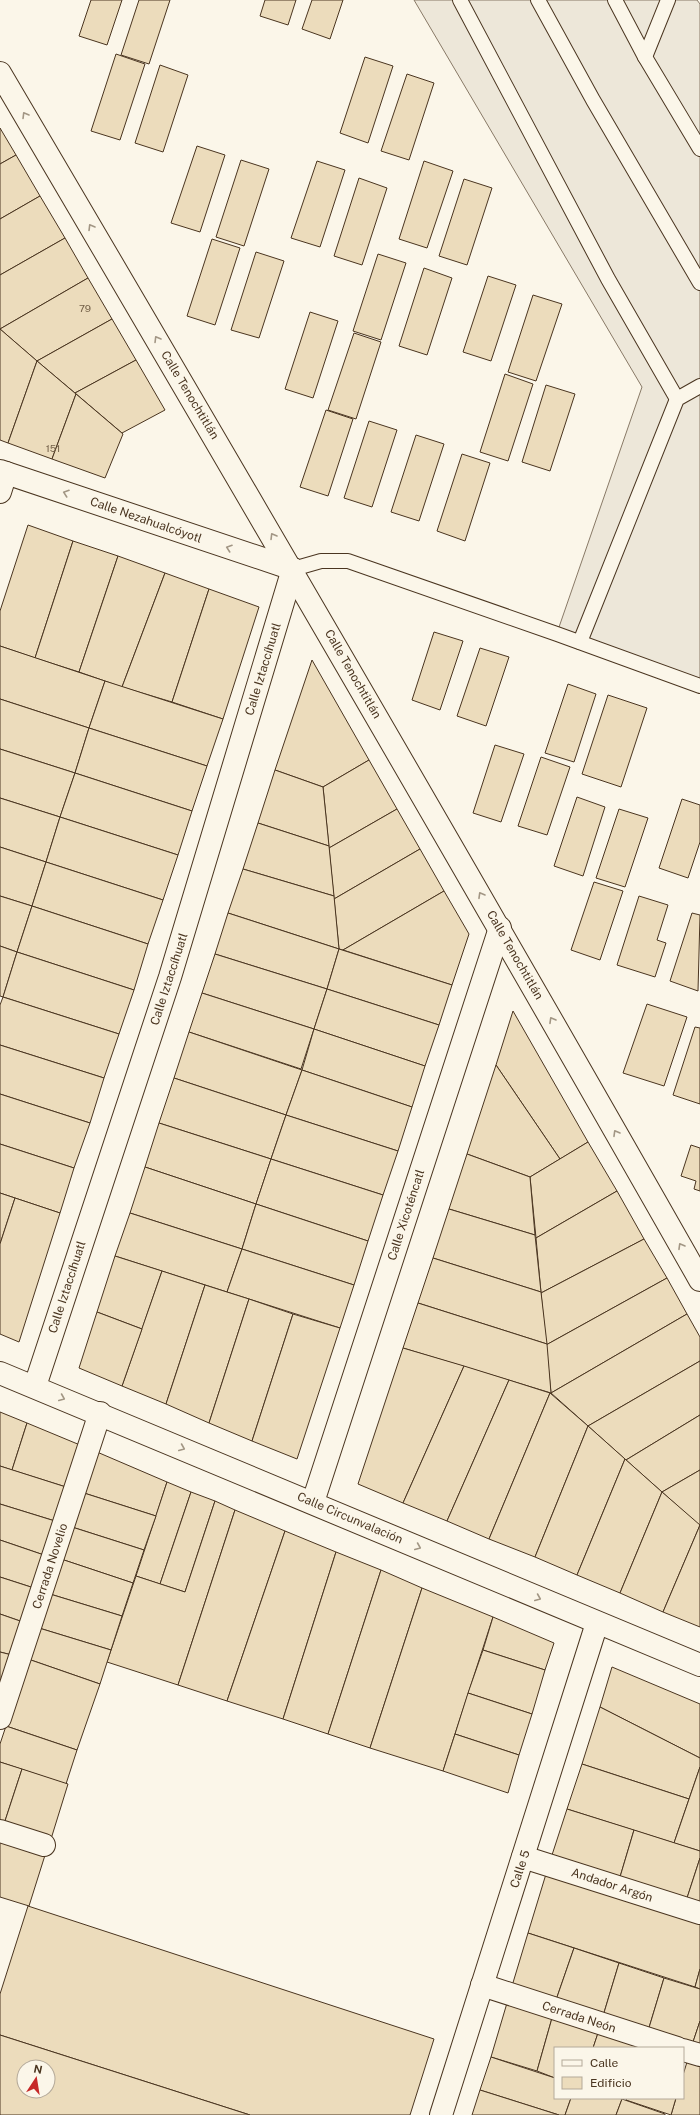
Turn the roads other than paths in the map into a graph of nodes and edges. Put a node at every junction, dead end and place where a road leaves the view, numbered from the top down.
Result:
1 (460, 0) edge
2 (538, 0) edge
3 (615, 0) edge
4 (668, 0) edge
5 (644, 56) junction
6 (0, 73) edge
7 (700, 149) edge
8 (700, 283) edge
9 (700, 386) edge
10 (677, 399) junction
11 (2, 479) edge
12 (293, 569) junction
13 (580, 642) junction
14 (700, 686) edge
15 (500, 928) junction
16 (700, 1280) edge
17 (0, 1373) edge
18 (35, 1386) junction
19 (100, 1413) junction
20 (312, 1502) junction
21 (596, 1623) junction
22 (700, 1665) edge
23 (0, 1718) edge
24 (0, 1831) edge
25 (44, 1845) dead end
26 (523, 1857) junction
27 (700, 1913) edge
28 (482, 1985) junction
29 (674, 2047) edge
30 (684, 2050) edge
31 (700, 2055) edge
32 (441, 2115) edge

1 - 10 lane
2 - 8 lane
3 - 5 lane
4 - 5 lane
5 - 7 lane
12 -> 6 street, Calle Tenochtitlán
9 - 10 lane
10 - 13 lane
12 -> 11 street, Calle Nezahualcóyotl
12 - 13 lane
15 -> 12 street, Calle Tenochtitlán
12 - 18 street, Calle Iztaccíhuatl
13 - 14 lane
16 -> 15 street, Calle Tenochtitlán
15 - 20 street, Calle Xicoténcatl
17 - 18 street, Calle Circunvalación
18 -> 19 street, Calle Circunvalación
19 -> 20 street, Calle Circunvalación
19 - 23 street, Cerrada Novelio
20 -> 21 street, Calle Circunvalación
21 - 22 street, Calle Circunvalación
21 - 26 street, Calle 5
24 - 25 street
26 - 27 street, Andador Argón
26 - 28 street, Calle 5
28 - 29 street, Cerrada Neón
28 - 32 street, Calle 5
30 - 31 street

